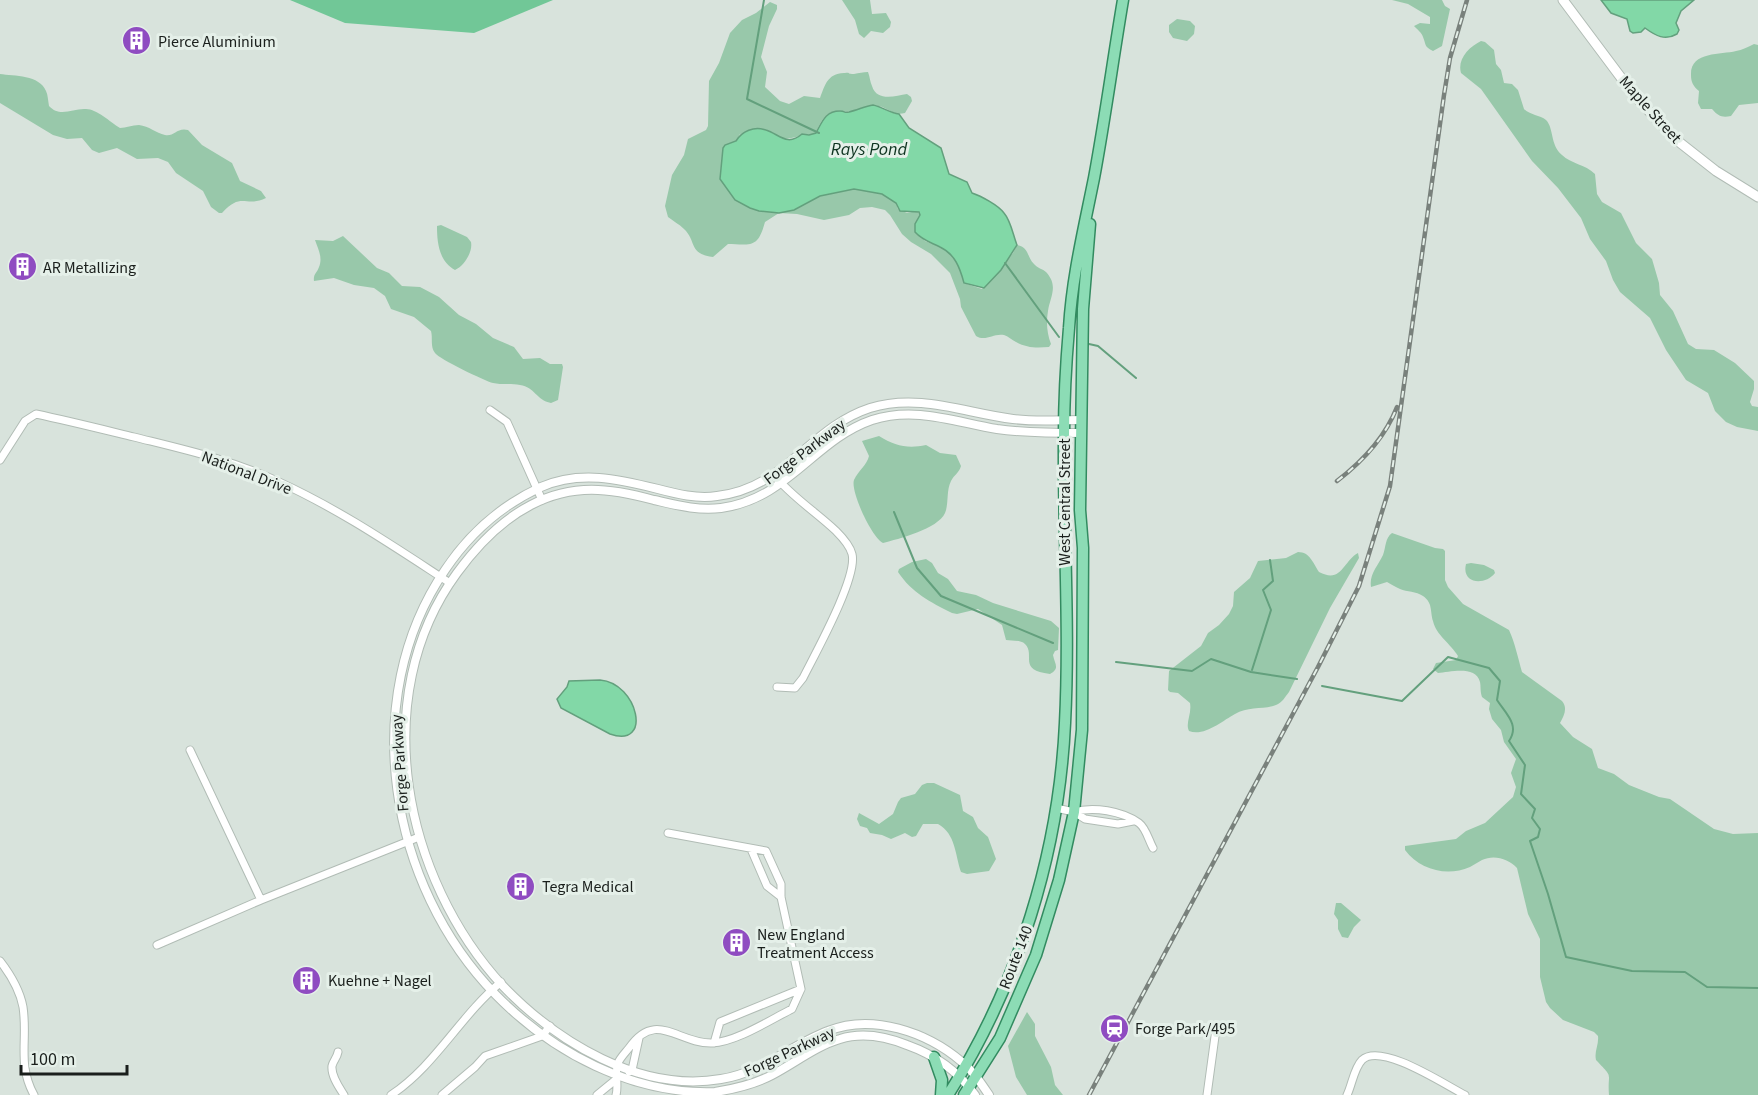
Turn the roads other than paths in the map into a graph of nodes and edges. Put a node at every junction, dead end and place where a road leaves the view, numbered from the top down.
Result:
1 (1123, 0) edge
2 (1563, 0) edge
3 (1093, 179) junction
4 (1758, 197) edge
5 (490, 410) dead end
6 (1064, 420) junction
7 (1082, 420) junction
8 (1064, 433) junction
9 (1082, 433) junction
10 (0, 460) edge
11 (774, 475) junction
12 (781, 484) junction
13 (538, 489) junction
14 (542, 500) junction
15 (440, 577) junction
16 (450, 583) junction
17 (777, 687) dead end
18 (190, 750) dead end
19 (1056, 808) junction
20 (1074, 812) junction
21 (668, 833) dead end
22 (419, 837) junction
23 (408, 841) junction
24 (1153, 848) dead end
25 (751, 849) junction
26 (781, 897) junction
27 (261, 900) junction
28 (157, 945) dead end
29 (0, 961) edge
30 (501, 982) junction
31 (801, 989) junction
32 (491, 990) junction
33 (550, 1026) junction
34 (1216, 1029) dead end
35 (542, 1035) junction
36 (639, 1035) junction
37 (714, 1043) junction
38 (338, 1052) dead end
39 (934, 1057) junction
40 (617, 1065) junction
41 (966, 1065) junction
42 (632, 1070) junction
43 (959, 1076) junction
44 (976, 1077) junction
45 (617, 1078) junction
46 (668, 1079) junction
47 (721, 1079) junction
48 (969, 1092) edge
49 (664, 1093) edge
50 (722, 1093) edge
51 (34, 1095) edge
52 (344, 1095) edge
53 (391, 1095) edge
54 (442, 1095) edge
55 (597, 1095) edge
56 (616, 1095) edge
57 (941, 1095) edge
58 (948, 1095) edge
59 (988, 1095) edge
60 (1207, 1095) edge
61 (1347, 1095) edge
62 (1465, 1095) edge

1 - 3 main road, West Central Street
2 - 4 main road, Maple Street
3 - 6 main road, West Central Street
3 - 7 main road, West Central Street
5 - 13 street
6 - 7 street, Forge Parkway
6 - 8 main road, West Central Street
6 - 11 street, Forge Parkway
7 - 9 main road, West Central Street
8 - 9 street, Forge Parkway
8 - 12 street, Forge Parkway
8 - 19 main road, West Central Street
9 - 20 main road, West Central Street
10 - 15 street, National Drive
11 - 12 street
11 - 13 street, Forge Parkway
12 - 14 street, Forge Parkway
12 - 17 street
13 - 14 street
13 - 15 street, Forge Parkway
14 - 16 street, Forge Parkway
15 - 16 street, National Drive
15 - 23 street, Forge Parkway
16 - 22 street, Forge Parkway
18 - 27 street
19 - 20 street
19 - 41 main road, Route 140
20 - 24 street
20 - 44 main road, Route 140
21 - 25 street
22 - 23 street
22 - 30 street, Forge Parkway
23 - 27 street
23 - 32 street, Forge Parkway
25 - 26 street
25 - 26 street
26 - 31 street
27 - 28 street
29 - 51 street
30 - 32 street
30 - 33 street, Forge Parkway
31 - 37 street
31 - 37 street
32 - 35 street, Forge Parkway
32 - 53 street
33 - 35 street
33 - 40 street, Forge Parkway
34 - 60 street
35 - 45 street, Forge Parkway
35 - 54 street
36 - 37 street
36 - 40 street
36 - 42 street
38 - 52 street
39 - 43 street, Forge Parkway
39 - 50 street, Forge Parkway
39 - 57 main road
40 - 42 street, Forge Parkway
40 - 45 street
41 - 43 main road, Route 140
41 - 44 street, Forge Parkway
41 - 47 street, Forge Parkway
42 - 45 street
42 - 46 street, Forge Parkway
43 - 48 street, Forge Parkway
43 - 58 main road, Route 140
44 - 48 main road, Route 140
44 - 59 street, Forge Parkway
45 - 49 street, Forge Parkway
45 - 55 street
45 - 56 street
46 - 47 street, Forge Parkway
46 - 49 street
47 - 50 street
49 - 50 street, Forge Parkway
61 - 62 street

